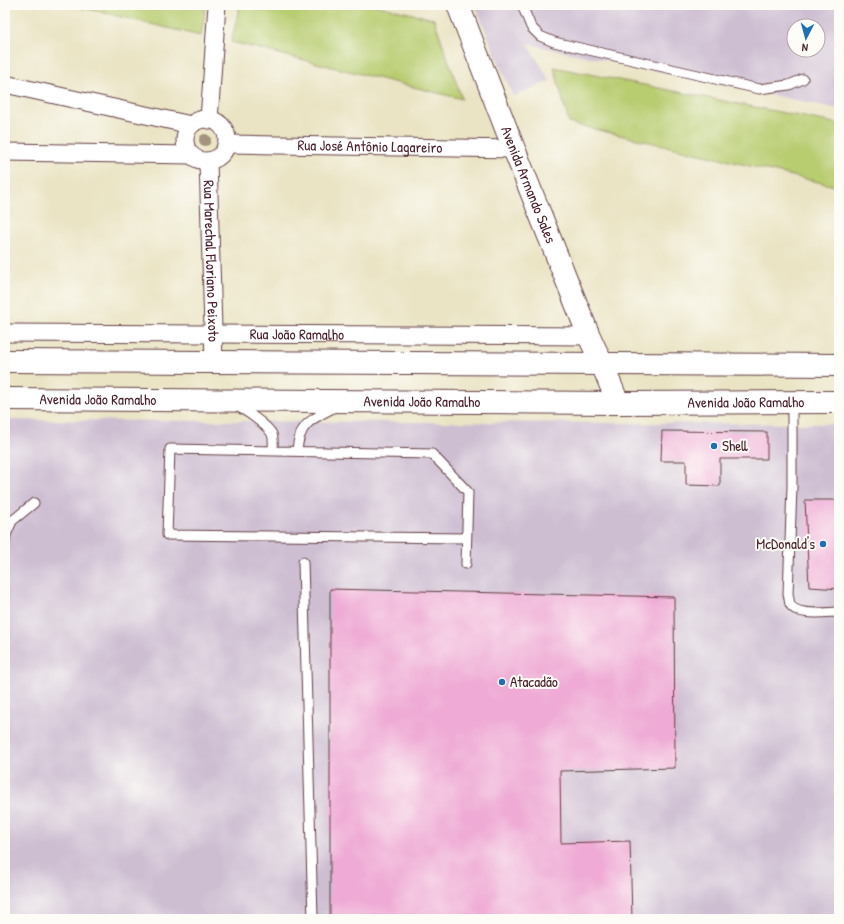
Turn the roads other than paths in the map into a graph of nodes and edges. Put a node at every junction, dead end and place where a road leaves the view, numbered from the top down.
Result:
1 (217, 5) edge
2 (458, 5) edge
3 (522, 5) edge
4 (803, 79) dead end
5 (5, 84) edge
6 (209, 120) junction
7 (192, 125) junction
8 (226, 144) junction
9 (514, 149) junction
10 (5, 152) edge
11 (191, 155) junction
12 (208, 161) junction
13 (5, 332) edge
14 (214, 334) junction
15 (589, 336) junction
16 (5, 360) edge
17 (214, 362) junction
18 (602, 364) junction
19 (839, 365) edge
20 (5, 400) edge
21 (215, 401) junction
22 (351, 402) junction
23 (792, 402) junction
24 (839, 402) edge
25 (618, 403) junction
26 (273, 451) junction
27 (297, 451) junction
28 (34, 503) dead end
29 (466, 538) junction
30 (5, 542) edge
31 (303, 562) dead end
32 (466, 564) dead end
33 (839, 612) edge
34 (313, 919) edge

1 - 6 street
2 - 9 main road, Avenida Armando Sales
3 - 4 lane
5 - 7 street
6 - 7 street
6 - 8 street
7 - 11 street
8 - 9 street, Rua José Antônio Lagareiro
8 - 12 street
9 - 15 main road, Avenida Armando Sales
10 - 11 street
11 - 12 street
12 - 14 street, Rua Marechal Floriano Peixoto
13 - 14 street, Rua João Ramalho
14 - 15 street, Rua João Ramalho
14 - 17 street, Rua Marechal Floriano Peixoto
15 - 18 main road, Avenida Armando Sales
16 - 17 main road
17 - 18 main road
18 - 19 main road
18 - 25 main road, Avenida Armando Sales
20 - 21 main road, Avenida João Ramalho
21 - 22 main road, Avenida João Ramalho
21 - 26 lane
22 - 25 main road, Avenida João Ramalho
22 - 27 lane
23 - 24 main road, Avenida João Ramalho
23 - 25 main road, Avenida João Ramalho
23 - 33 lane
26 - 27 lane
26 - 29 lane
27 - 29 lane
28 - 30 lane
29 - 32 lane
31 - 34 lane

